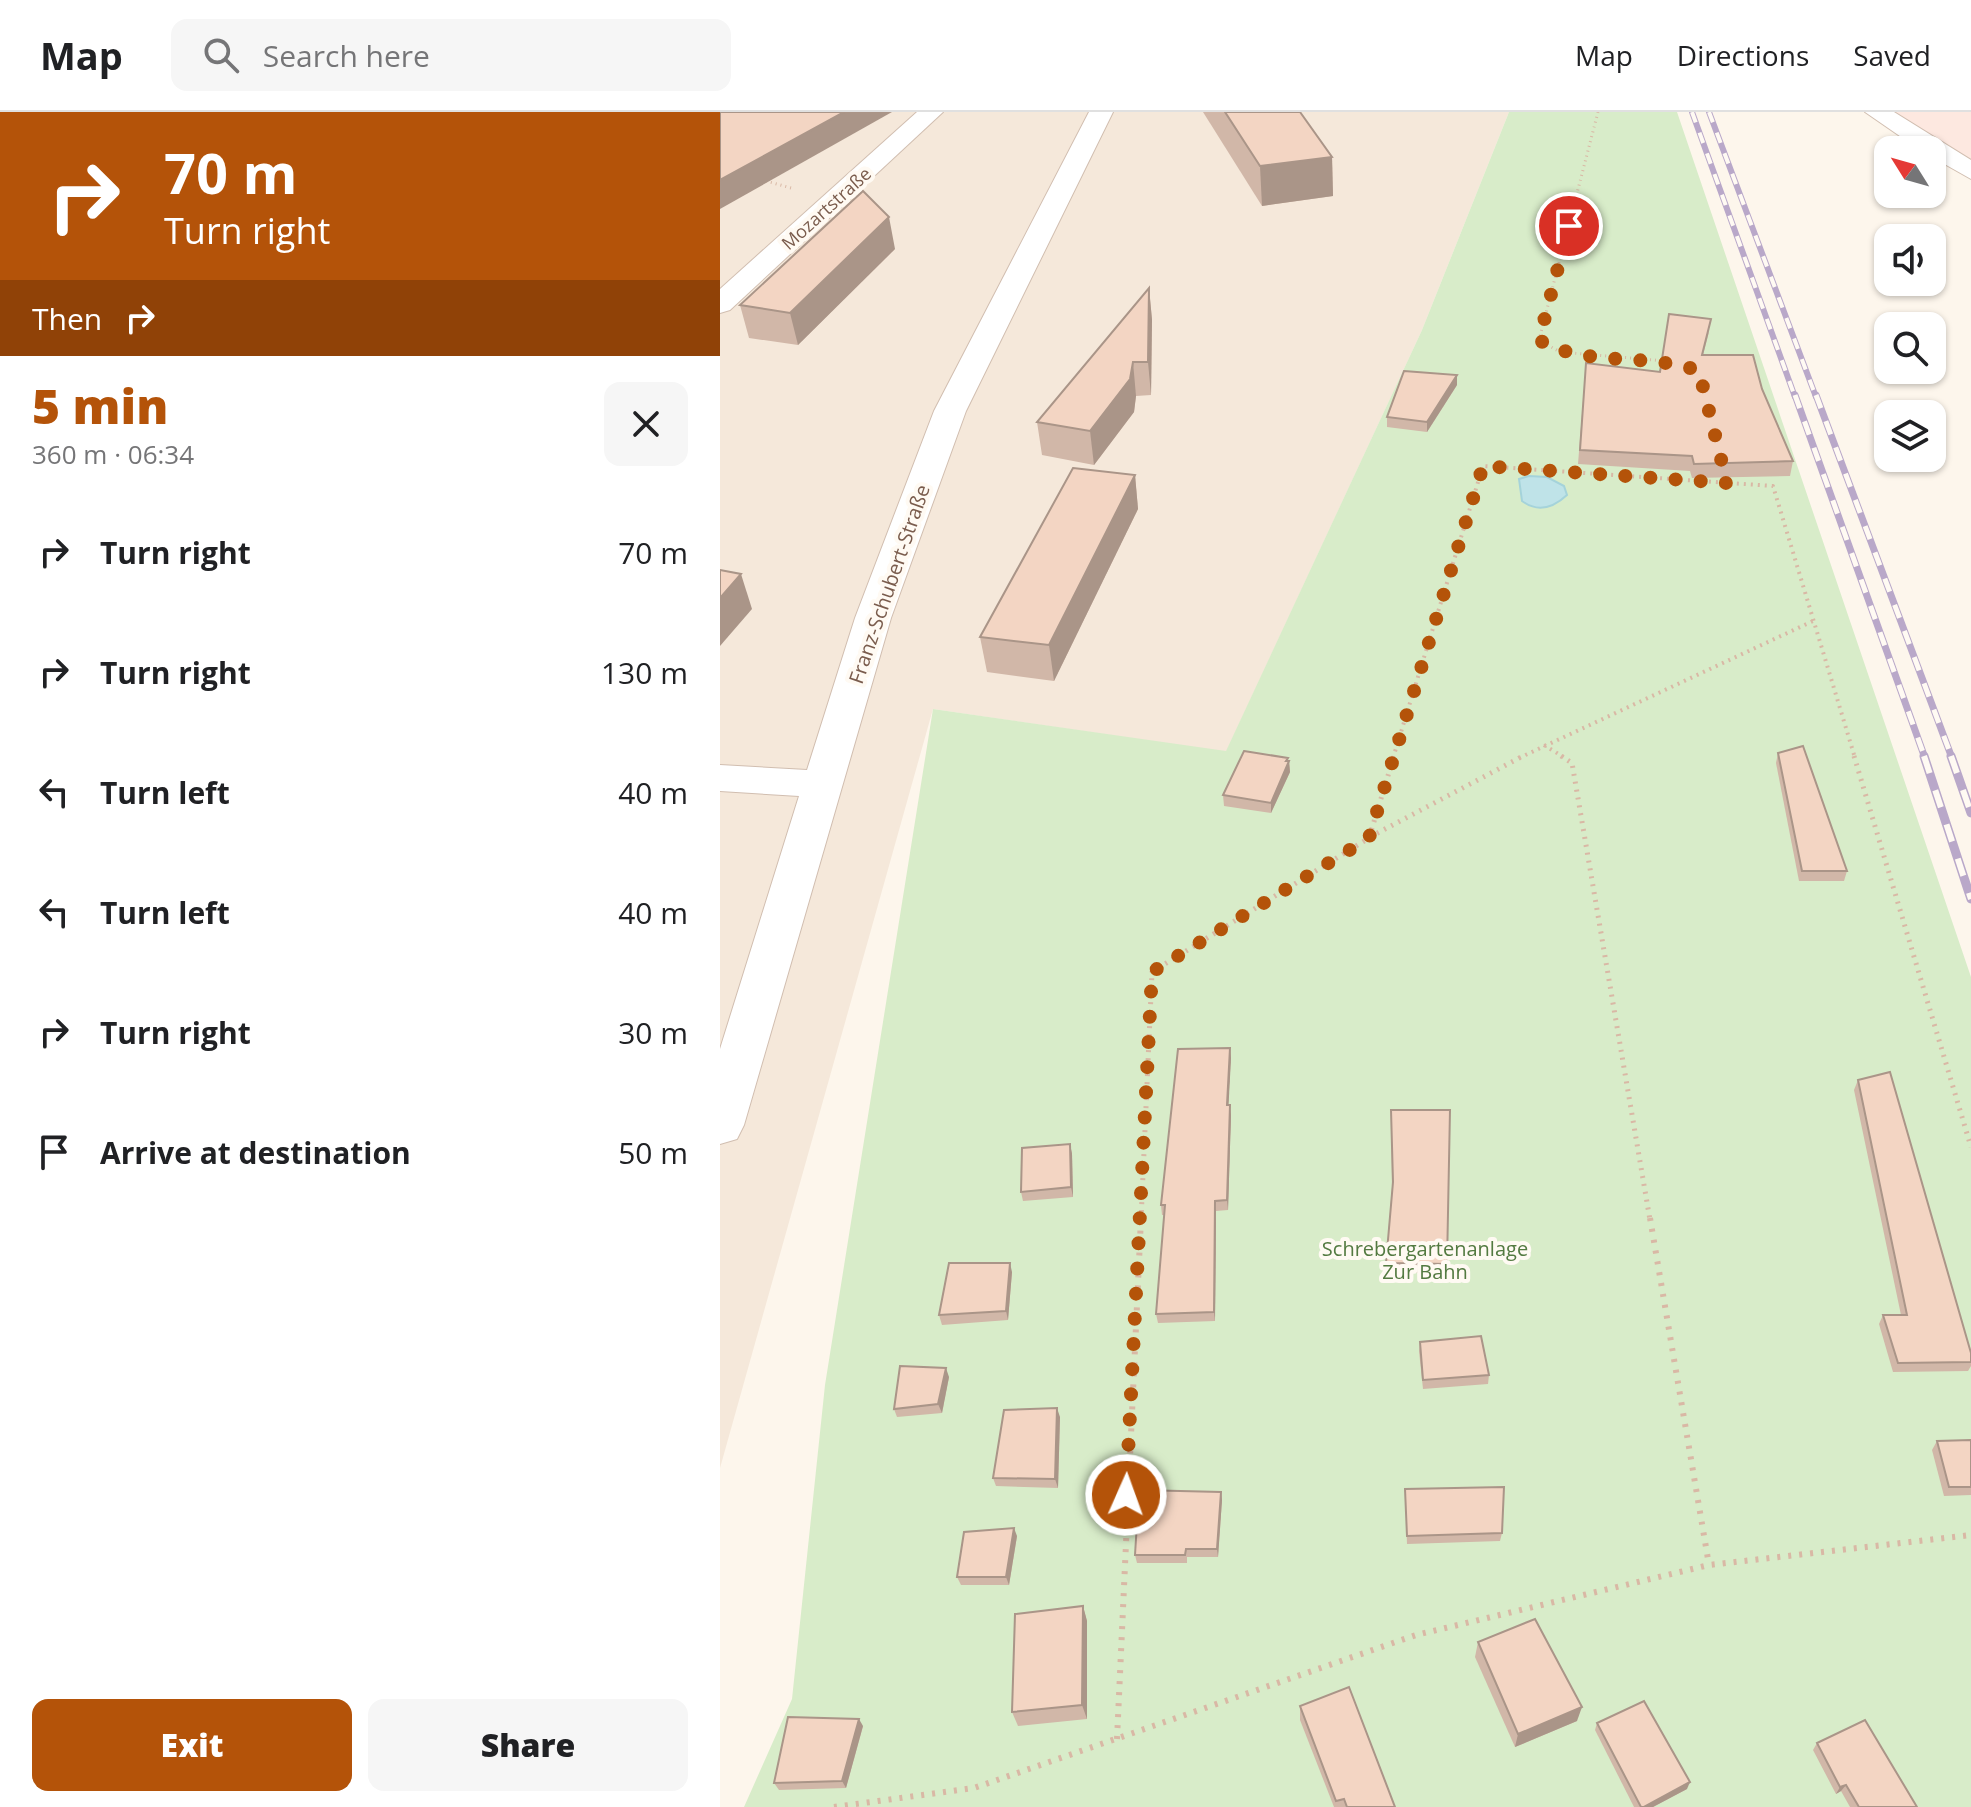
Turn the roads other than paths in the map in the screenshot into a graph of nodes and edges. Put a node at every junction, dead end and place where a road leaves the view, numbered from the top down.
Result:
1 (931, 112) edge
2 (1101, 112) edge
3 (1877, 112) edge
4 (1971, 171) edge
5 (720, 304) edge
6 (720, 778) edge
7 (825, 784) junction
8 (720, 1125) edge

1 - 5 street, Mozartstraße
2 - 7 street, Franz-Schubert-Straße
3 - 4 street
6 - 7 street
7 - 8 street, Franz-Schubert-Straße

